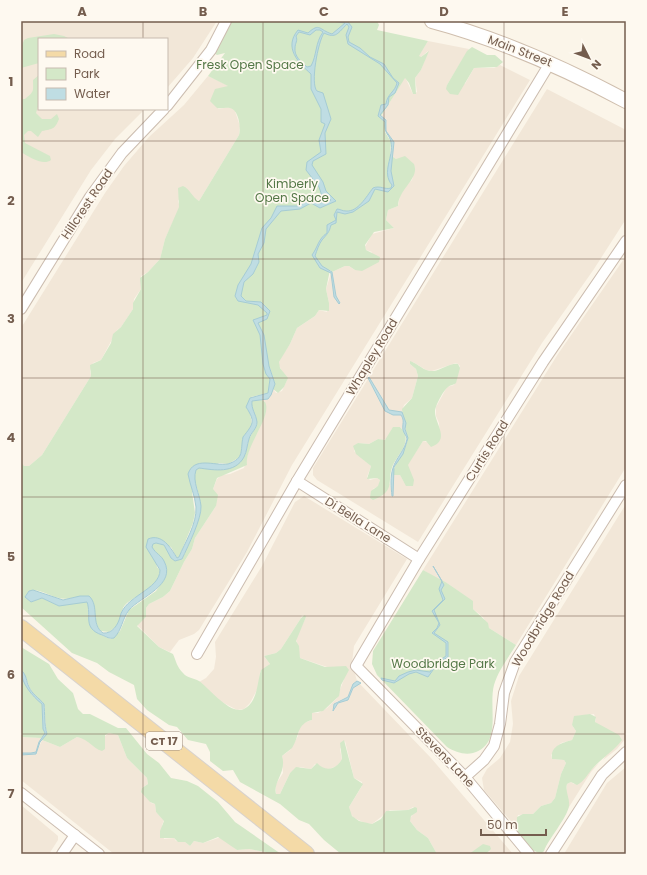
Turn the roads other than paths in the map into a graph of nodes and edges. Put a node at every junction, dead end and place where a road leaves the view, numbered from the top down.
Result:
1 (226, 21) edge
2 (432, 21) edge
3 (550, 63) junction
4 (626, 101) edge
5 (168, 105) edge
6 (163, 110) edge
7 (626, 241) edge
8 (21, 309) edge
9 (297, 481) junction
10 (626, 485) edge
11 (419, 559) junction
12 (21, 628) edge
13 (197, 654) dead end
14 (356, 666) joint
15 (626, 752) edge
16 (465, 777) junction
17 (21, 793) edge
18 (75, 835) junction
19 (62, 854) edge
20 (99, 854) edge
21 (306, 854) edge
22 (529, 854) edge
23 (551, 854) edge

1 - 5 street
2 - 3 main road, Main Street
3 - 4 main road, Main Street
3 - 9 street, Whapley Road
6 - 8 street, Hillcrest Road
7 - 11 street, Curtis Road
9 - 11 street, Di Bella Lane
9 - 13 street, Whapley Road
10 - 16 street, Woodbridge Road
11 - 14 street, Curtis Road
12 - 21 main road, CT 17
14 - 16 street, Stevens Lane
15 - 23 street
16 - 22 street, Stevens Lane
17 - 18 street
18 - 19 street
18 - 20 street

